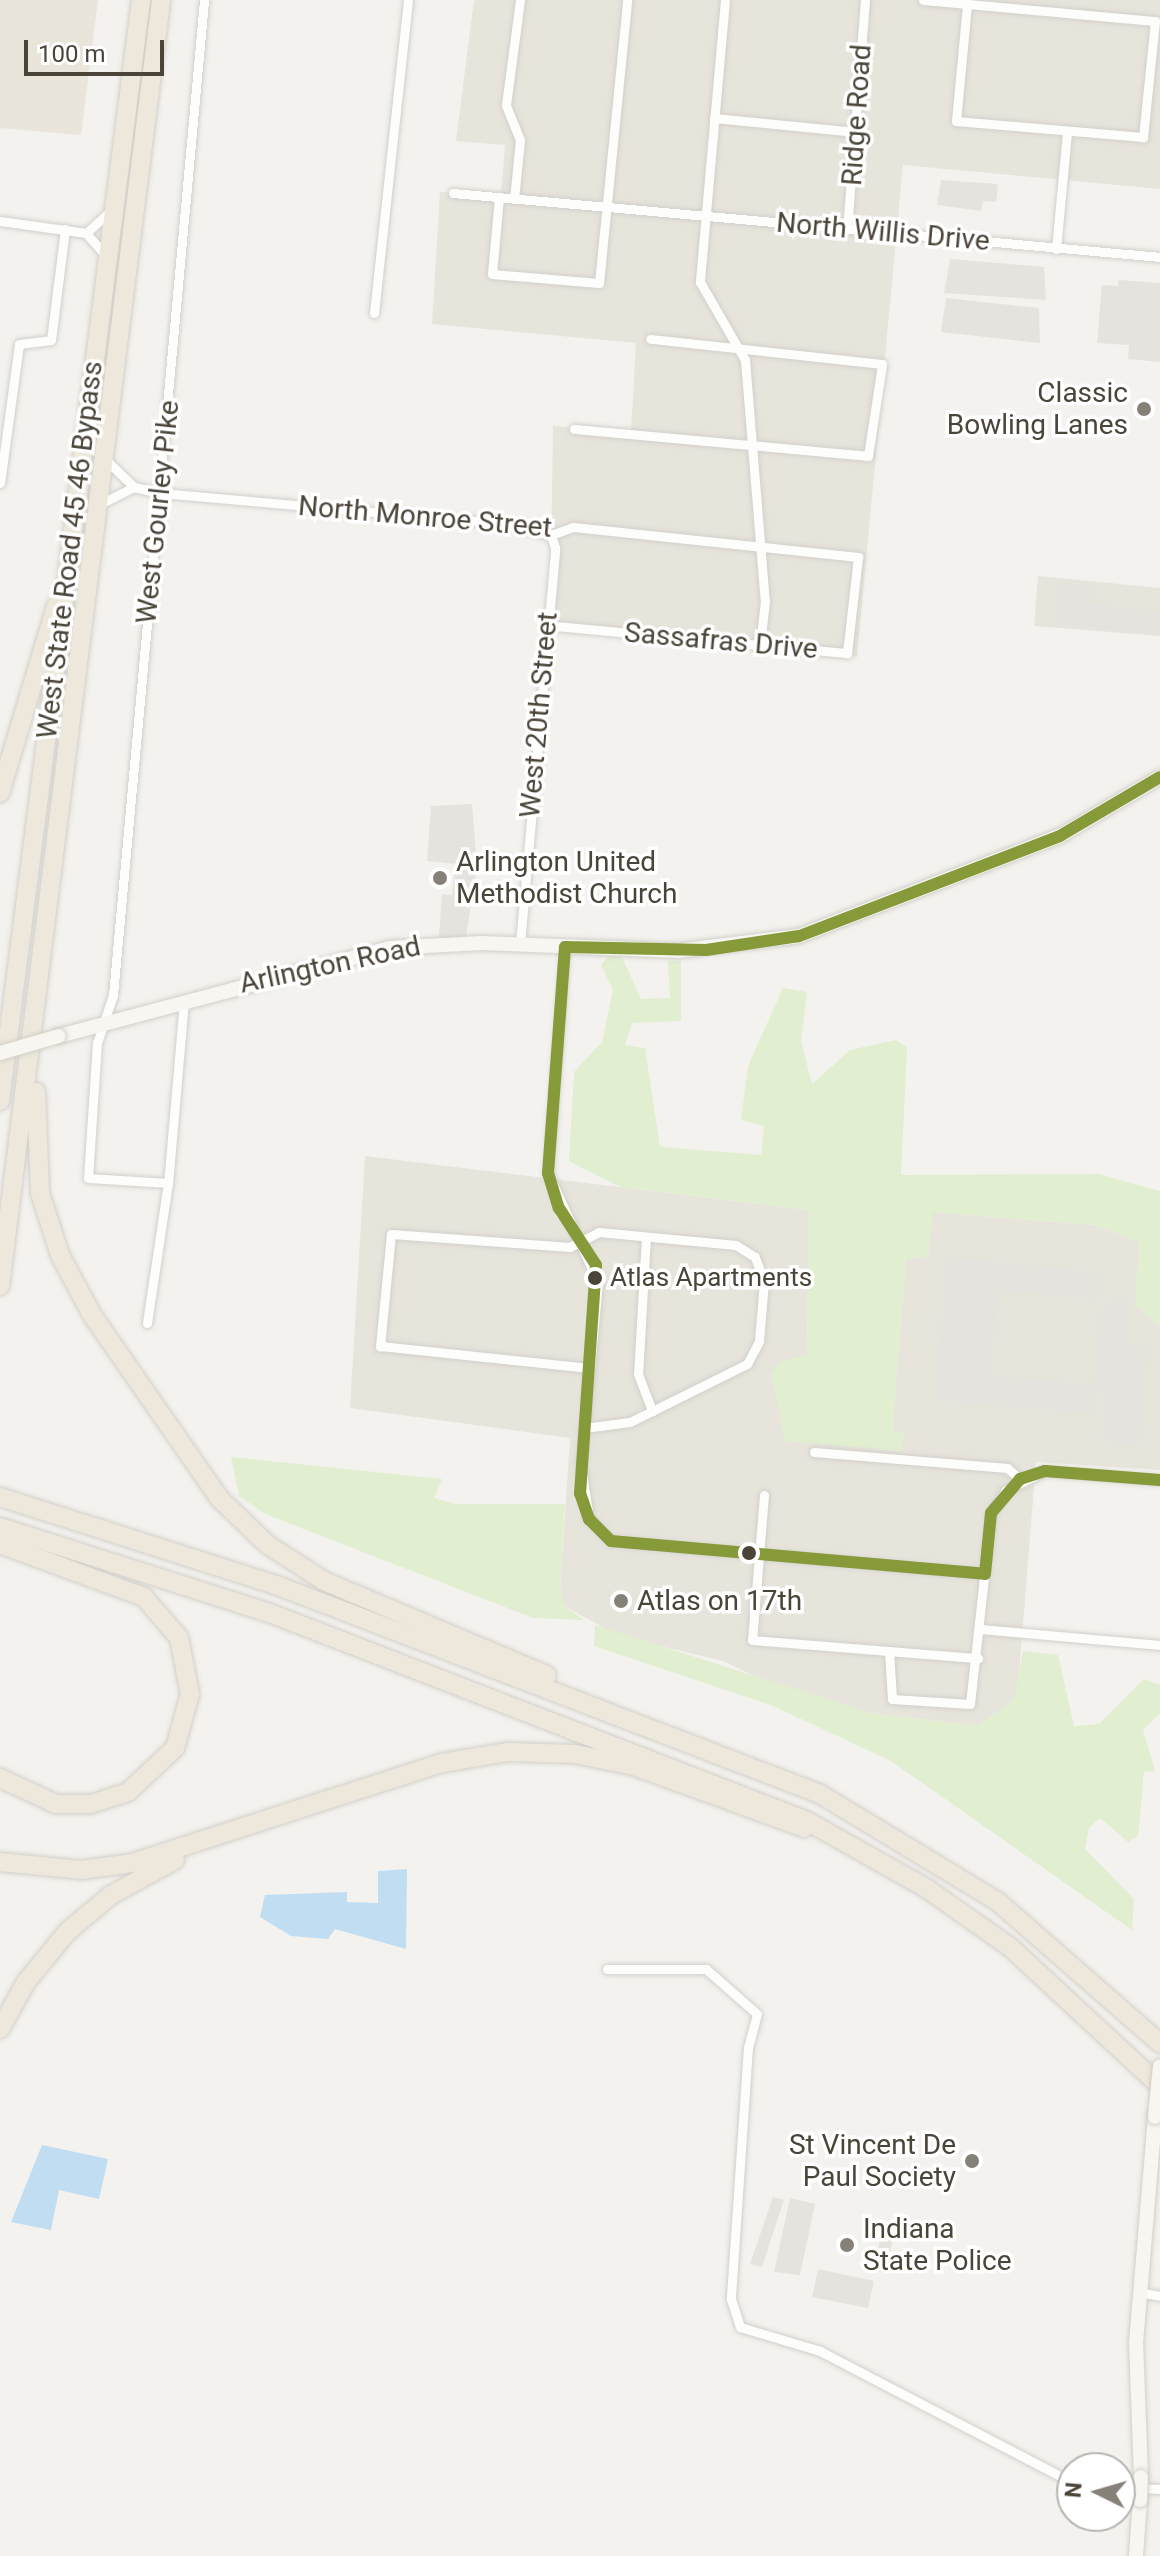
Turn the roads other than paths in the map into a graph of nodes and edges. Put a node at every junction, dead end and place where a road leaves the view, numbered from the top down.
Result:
1 (141, 0) edge
2 (161, 0) edge
3 (204, 0) edge
4 (408, 0) edge
5 (520, 0) edge
6 (627, 0) edge
7 (725, 0) edge
8 (865, 0) edge
9 (923, 0) edge
10 (967, 4) junction
11 (714, 118) junction
12 (858, 132) junction
13 (1067, 132) junction
14 (453, 193) dead end
15 (499, 197) junction
16 (514, 199) junction
17 (606, 206) junction
18 (113, 209) junction
19 (705, 215) junction
20 (0, 221) edge
21 (65, 229) junction
22 (847, 229) junction
23 (86, 233) junction
24 (1056, 249) junction
25 (107, 257) junction
26 (1160, 257) edge
27 (374, 313) dead end
28 (650, 339) dead end
29 (742, 348) junction
30 (94, 356) junction
31 (112, 387) junction
32 (574, 429) dead end
33 (748, 445) junction
34 (103, 456) junction
35 (0, 483) edge
36 (134, 487) junction
37 (161, 493) junction
38 (97, 506) junction
39 (551, 535) junction
40 (756, 547) junction
41 (858, 557) joint
42 (65, 589) junction
43 (546, 625) junction
44 (760, 645) junction
45 (1160, 777) edge
46 (0, 793) edge
47 (46, 920) junction
48 (520, 944) junction
49 (565, 947) junction
50 (14, 993) junction
51 (184, 1000) junction
52 (104, 1023) junction
53 (0, 1052) edge
54 (0, 1101) edge
55 (168, 1183) junction
56 (0, 1221) edge
57 (646, 1237) junction
58 (582, 1239) junction
59 (6, 1242) junction
60 (0, 1286) edge
61 (147, 1323) dead end
62 (590, 1368) junction
63 (652, 1411) junction
64 (584, 1428) junction
65 (814, 1452) dead end
66 (1020, 1479) junction
67 (1160, 1480) edge
68 (0, 1487) edge
69 (764, 1495) dead end
70 (0, 1497) edge
71 (98, 1525) junction
72 (0, 1527) edge
73 (0, 1544) edge
74 (759, 1555) junction
75 (985, 1574) junction
76 (980, 1629) junction
77 (1160, 1645) edge
78 (889, 1651) junction
79 (978, 1658) junction
80 (662, 1728) junction
81 (0, 1778) edge
82 (230, 1832) junction
83 (838, 1837) junction
84 (0, 1862) edge
85 (607, 1969) dead end
86 (0, 2029) edge
87 (1160, 2043) edge
88 (1160, 2066) edge
89 (1160, 2086) edge
90 (1138, 2292) junction
91 (1160, 2296) edge
92 (1056, 2474) edge
93 (1136, 2488) edge
94 (1160, 2489) edge
95 (1136, 2556) edge

1 - 18 highway, West State Road 45 46 Bypass
2 - 31 highway, West State Road 45 46 Bypass
3 - 37 street, West Gourley Pike
4 - 27 street
5 - 16 street
6 - 17 street
7 - 11 street
8 - 12 street, Ridge Road
9 - 10 street
10 - 13 street
10 - 13 street
11 - 12 street
11 - 19 street
12 - 22 street, Ridge Road
13 - 24 street
14 - 15 street, North Willis Drive
15 - 16 street, North Willis Drive
15 - 17 street
16 - 17 street, North Willis Drive
17 - 19 street, North Willis Drive
18 - 23 street
18 - 25 highway, West State Road 45 46 Bypass
19 - 22 street, North Willis Drive
19 - 29 street
20 - 21 street
21 - 23 street
21 - 35 street
22 - 24 street, North Willis Drive
23 - 25 street
24 - 26 street, North Willis Drive
25 - 30 highway, West State Road 45 46 Bypass
28 - 29 street
29 - 33 street
29 - 33 street
30 - 31 highway
30 - 42 highway, West State Road 45 46 Bypass
31 - 34 highway, West State Road 45 46 Bypass
32 - 33 street
33 - 40 street
34 - 36 street
34 - 38 highway, West State Road 45 46 Bypass
36 - 37 street, North Monroe Street
36 - 38 street
37 - 39 street, North Monroe Street
37 - 52 street, West Gourley Pike
38 - 47 highway, West State Road 45 46 Bypass
39 - 40 street, North Monroe Street
39 - 43 street, West 20th Street
40 - 41 street, North Monroe Street
40 - 44 street
41 - 44 street, Sassafras Drive
42 - 46 highway
42 - 50 highway, West State Road 45 46 Bypass
43 - 44 street, Sassafras Drive
43 - 48 street, West 20th Street
45 - 49 street, Arlington Road
47 - 59 highway
47 - 80 highway
48 - 49 street, Arlington Road
48 - 51 street, Arlington Road
49 - 58 street
50 - 53 highway
50 - 54 highway, West State Road 45 46 Bypass
51 - 52 street, Arlington Road
51 - 55 street
52 - 53 street, Arlington Road, bridge
52 - 55 street, West Gourley Pike
55 - 61 street
56 - 59 highway
57 - 58 street
57 - 63 street
57 - 63 street
58 - 62 street
58 - 62 street
59 - 60 highway
62 - 64 street
63 - 64 street
64 - 74 street
65 - 66 street
66 - 67 street
66 - 75 street
68 - 71 highway
69 - 74 street
70 - 71 highway
71 - 80 highway
72 - 83 highway
73 - 81 highway
74 - 75 street
74 - 78 street
75 - 76 street
76 - 77 street
76 - 79 street
78 - 79 street
78 - 79 street
80 - 87 highway
82 - 83 highway
82 - 84 highway
82 - 86 highway
83 - 89 highway
85 - 92 street
88 - 90 street, bridge
90 - 91 street
90 - 95 street, bridge
93 - 94 street

